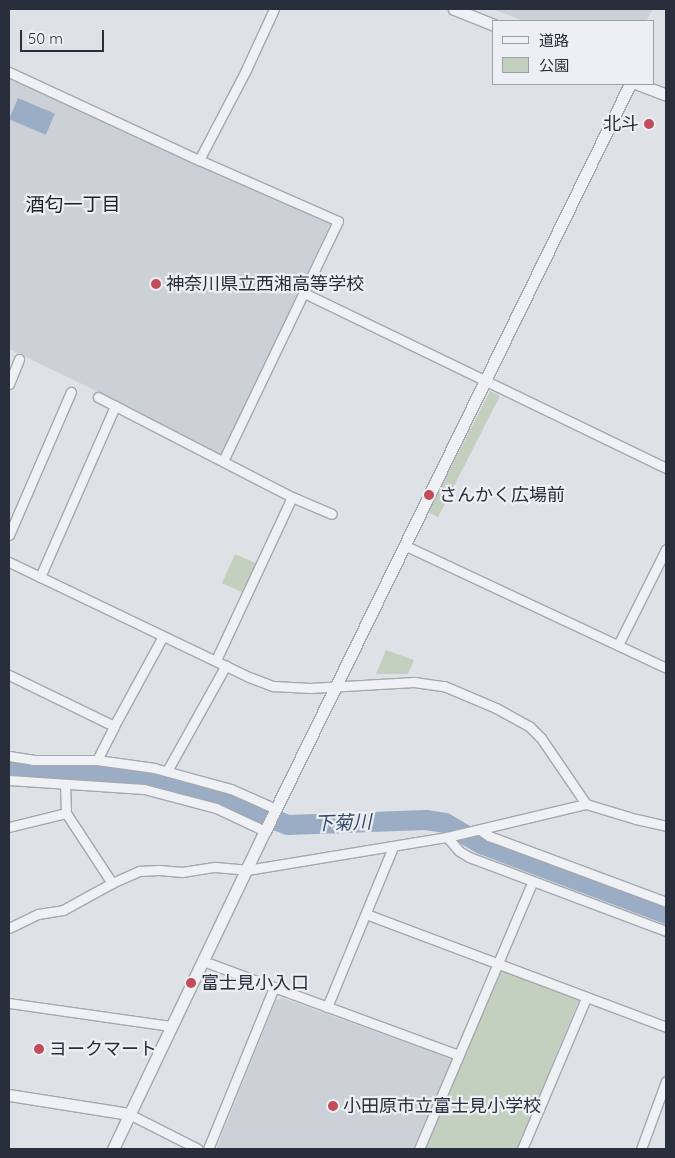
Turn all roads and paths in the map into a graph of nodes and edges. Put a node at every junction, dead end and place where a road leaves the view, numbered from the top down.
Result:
1 (274, 9) edge
2 (454, 9) edge
3 (492, 24) edge
4 (9, 72) edge
5 (630, 85) edge
6 (641, 85) edge
7 (666, 95) edge
8 (198, 160) junction
9 (304, 293) junction
10 (20, 359) dead end
11 (486, 380) junction
12 (9, 384) edge
13 (71, 392) dead end
14 (98, 397) dead end
15 (115, 406) junction
16 (223, 461) junction
17 (666, 468) edge
18 (292, 496) junction
19 (332, 514) dead end
20 (9, 535) edge
21 (406, 546) junction
22 (666, 549) edge
23 (9, 562) edge
24 (40, 577) junction
25 (163, 636) junction
26 (618, 645) junction
27 (216, 660) junction
28 (226, 666) junction
29 (666, 668) edge
30 (9, 676) edge
31 (337, 687) junction
32 (114, 726) junction
33 (9, 756) edge
34 (97, 760) junction
35 (167, 771) junction
36 (9, 780) edge
37 (65, 784) junction
38 (586, 804) junction
39 (275, 810) junction
40 (66, 813) junction
41 (666, 826) edge
42 (9, 827) edge
43 (266, 830) junction
44 (480, 830) junction
45 (446, 838) junction
46 (394, 847) junction
47 (247, 870) junction
48 (112, 883) junction
49 (532, 883) junction
50 (666, 902) edge
51 (366, 914) junction
52 (9, 928) edge
53 (666, 931) edge
54 (203, 961) junction
55 (498, 964) junction
56 (274, 987) junction
57 (586, 998) junction
58 (9, 1003) edge
59 (327, 1007) junction
60 (171, 1026) junction
61 (666, 1027) edge
62 (458, 1055) junction
63 (666, 1081) edge
64 (9, 1095) edge
65 (129, 1114) junction
66 (113, 1149) edge
67 (198, 1149) edge
68 (208, 1149) edge
69 (419, 1149) edge
70 (522, 1149) edge
71 (641, 1149) edge

1 - 8 street
2 - 3 street
4 - 8 street
5 - 11 street
6 - 7 street
8 - 9 street
9 - 11 street
9 - 16 street
10 - 12 street
11 - 17 street
11 - 21 street
13 - 20 street
14 - 15 street
15 - 16 street
15 - 24 street
16 - 18 street
18 - 19 street
18 - 27 street
21 - 26 street
21 - 31 street
22 - 26 street
23 - 24 street
24 - 25 street
25 - 27 street
25 - 32 street
26 - 29 street
27 - 28 street
28 - 31 street
28 - 35 street
30 - 32 street
31 - 38 street
31 - 39 street
32 - 34 street
33 - 34 street
34 - 35 street
35 - 39 street
36 - 37 street
37 - 40 street
37 - 43 street
38 - 41 street
38 - 44 street
39 - 43 street
40 - 42 street
40 - 48 street
43 - 47 street
44 - 45 street
44 - 50 street
45 - 46 street
45 - 49 street
46 - 47 street
46 - 51 street
47 - 48 street
47 - 54 street
48 - 52 street
49 - 53 street
49 - 55 street
51 - 55 street
51 - 59 street
54 - 56 street
54 - 60 street
55 - 57 street
55 - 62 street
56 - 59 street
56 - 68 street
57 - 61 street
57 - 70 street
58 - 60 street
59 - 62 street
60 - 65 street
62 - 69 street
63 - 71 street
64 - 65 street
65 - 66 street
65 - 67 street

